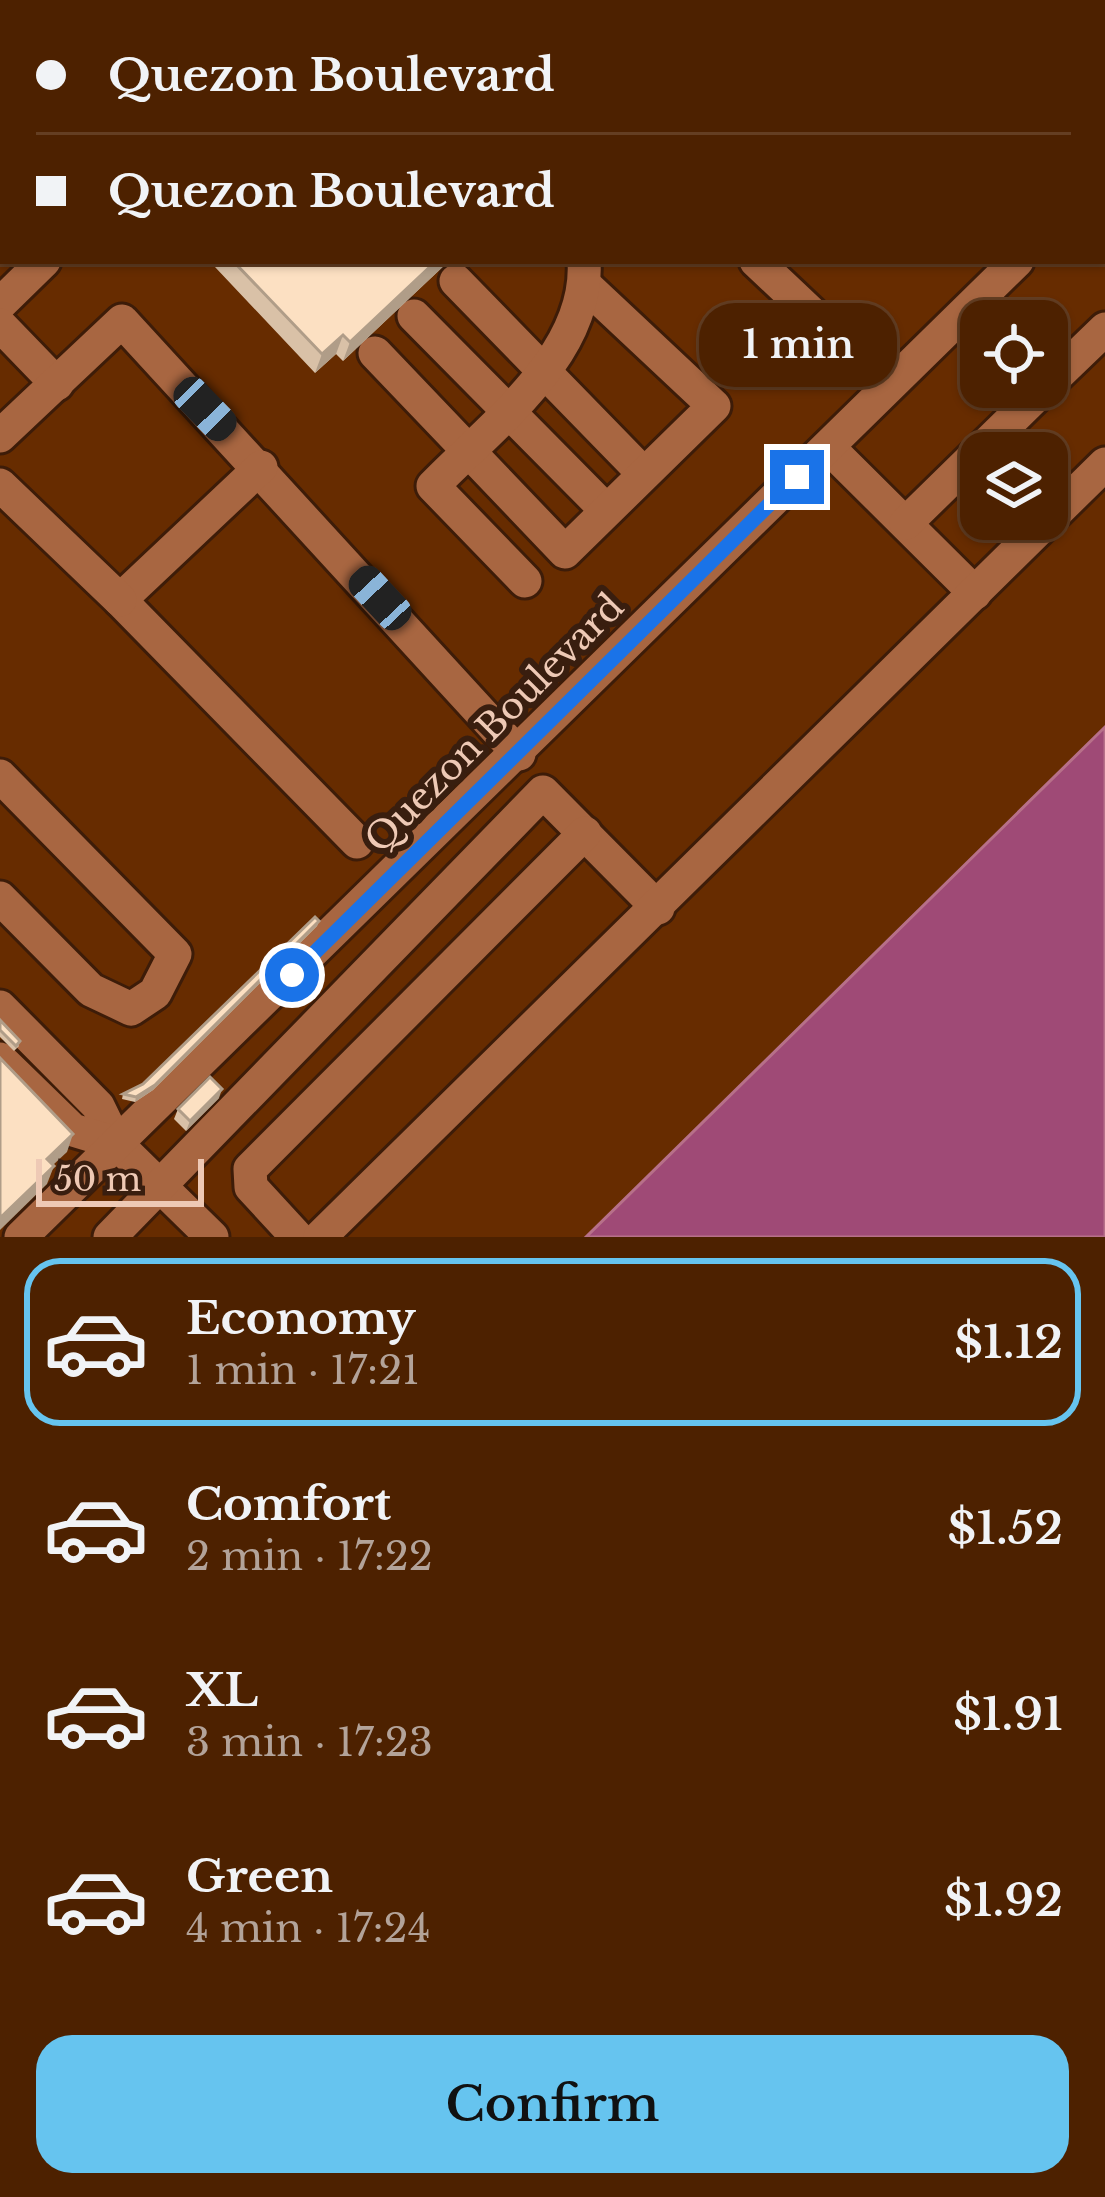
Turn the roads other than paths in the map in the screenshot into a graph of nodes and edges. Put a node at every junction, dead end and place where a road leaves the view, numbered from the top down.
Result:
1 (41, 264) edge
2 (759, 264) edge
3 (1014, 264) edge
4 (585, 273) edge
5 (456, 281) dead end
6 (0, 304) edge
7 (414, 316) dead end
8 (0, 326) edge
9 (1105, 328) edge
10 (828, 329) dead end
11 (375, 352) dead end
12 (1068, 364) edge
13 (544, 371) junction
14 (57, 384) junction
15 (1024, 408) edge
16 (505, 411) junction
17 (0, 436) edge
18 (828, 447) junction
19 (469, 449) junction
20 (1105, 464) edge
21 (261, 467) junction
22 (643, 473) junction
23 (0, 485) edge
24 (606, 510) junction
25 (906, 523) junction
26 (525, 580) dead end
27 (975, 593) junction
28 (120, 599) junction
29 (519, 754) junction
30 (0, 776) edge
31 (585, 833) junction
32 (357, 842) dead end
33 (0, 898) edge
34 (658, 908) junction
35 (0, 1007) edge
36 (0, 1059) edge
37 (116, 1143) junction
38 (160, 1186) junction
39 (21, 1237) edge
40 (110, 1237) edge
41 (212, 1237) edge
42 (297, 1237) edge
43 (320, 1237) edge

1 - 6 street
2 - 10 street
3 - 18 street, Quezon Boulevard
4 - 13 street
4 - 22 street
5 - 13 street
7 - 16 street
8 - 14 street
9 - 12 street
11 - 19 street
13 - 16 street
13 - 22 street
14 - 17 street
14 - 21 street
15 - 25 street
16 - 19 street
16 - 24 street
18 - 25 street
18 - 29 street, Quezon Boulevard
19 - 24 street
19 - 26 street
20 - 27 street
21 - 28 street
21 - 29 street
22 - 24 street
23 - 28 street
25 - 27 street
27 - 34 street
28 - 32 street
29 - 37 street, Quezon Boulevard
30 - 33 street
31 - 34 street
31 - 38 street
31 - 42 street
34 - 43 street
35 - 37 street
36 - 37 street
37 - 38 street
37 - 39 street, Quezon Boulevard
38 - 40 street
38 - 41 street

